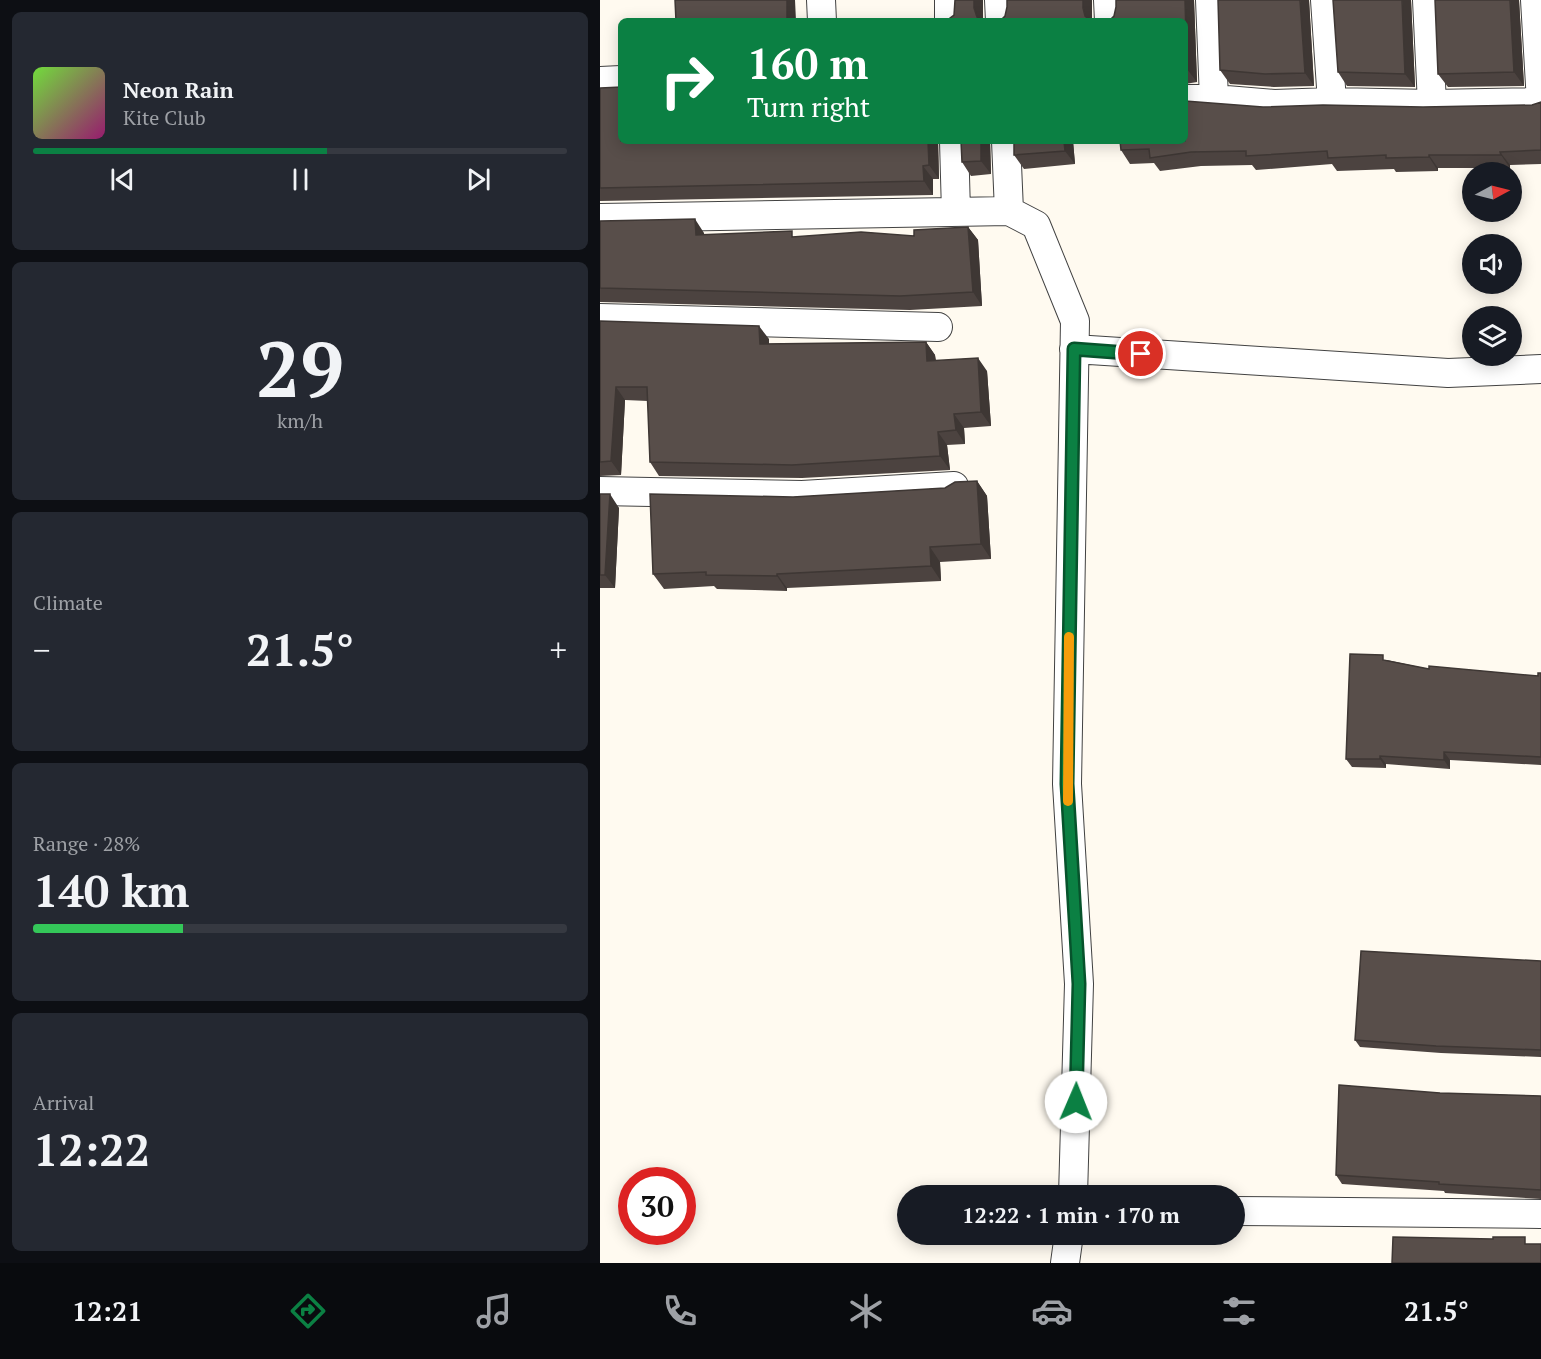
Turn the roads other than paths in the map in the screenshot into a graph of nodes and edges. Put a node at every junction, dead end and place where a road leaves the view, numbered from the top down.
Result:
1 (821, 0) edge
2 (948, 0) edge
3 (999, 0) edge
4 (1108, 0) edge
5 (1210, 0) edge
6 (1325, 0) edge
7 (1427, 0) edge
8 (1535, 0) edge
9 (822, 18) edge
10 (949, 18) edge
11 (1000, 18) edge
12 (1109, 18) edge
13 (618, 80) edge
14 (600, 81) edge
15 (1188, 99) edge
16 (1214, 99) junction
17 (1332, 102) junction
18 (1541, 102) edge
19 (1432, 104) junction
20 (954, 144) edge
21 (1006, 144) edge
22 (1010, 211) junction
23 (956, 212) junction
24 (600, 218) edge
25 (600, 318) edge
26 (938, 327) dead end
27 (1074, 349) junction
28 (1541, 369) edge
29 (954, 486) edge
30 (600, 491) edge
31 (1073, 1185) edge
32 (1245, 1211) edge
33 (1541, 1214) edge
34 (1067, 1245) edge
35 (1065, 1263) edge

1 - 9 street
2 - 10 street
3 - 11 street
4 - 12 street
5 - 16 street
6 - 17 street
7 - 19 street
8 - 18 street
13 - 14 street
15 - 16 street
16 - 17 street
17 - 19 street
18 - 19 street
20 - 23 street
21 - 22 street
22 - 23 street
22 - 27 street
23 - 24 street
25 - 26 street
27 - 28 street
27 - 31 street
29 - 30 street
32 - 33 street
34 - 35 street

